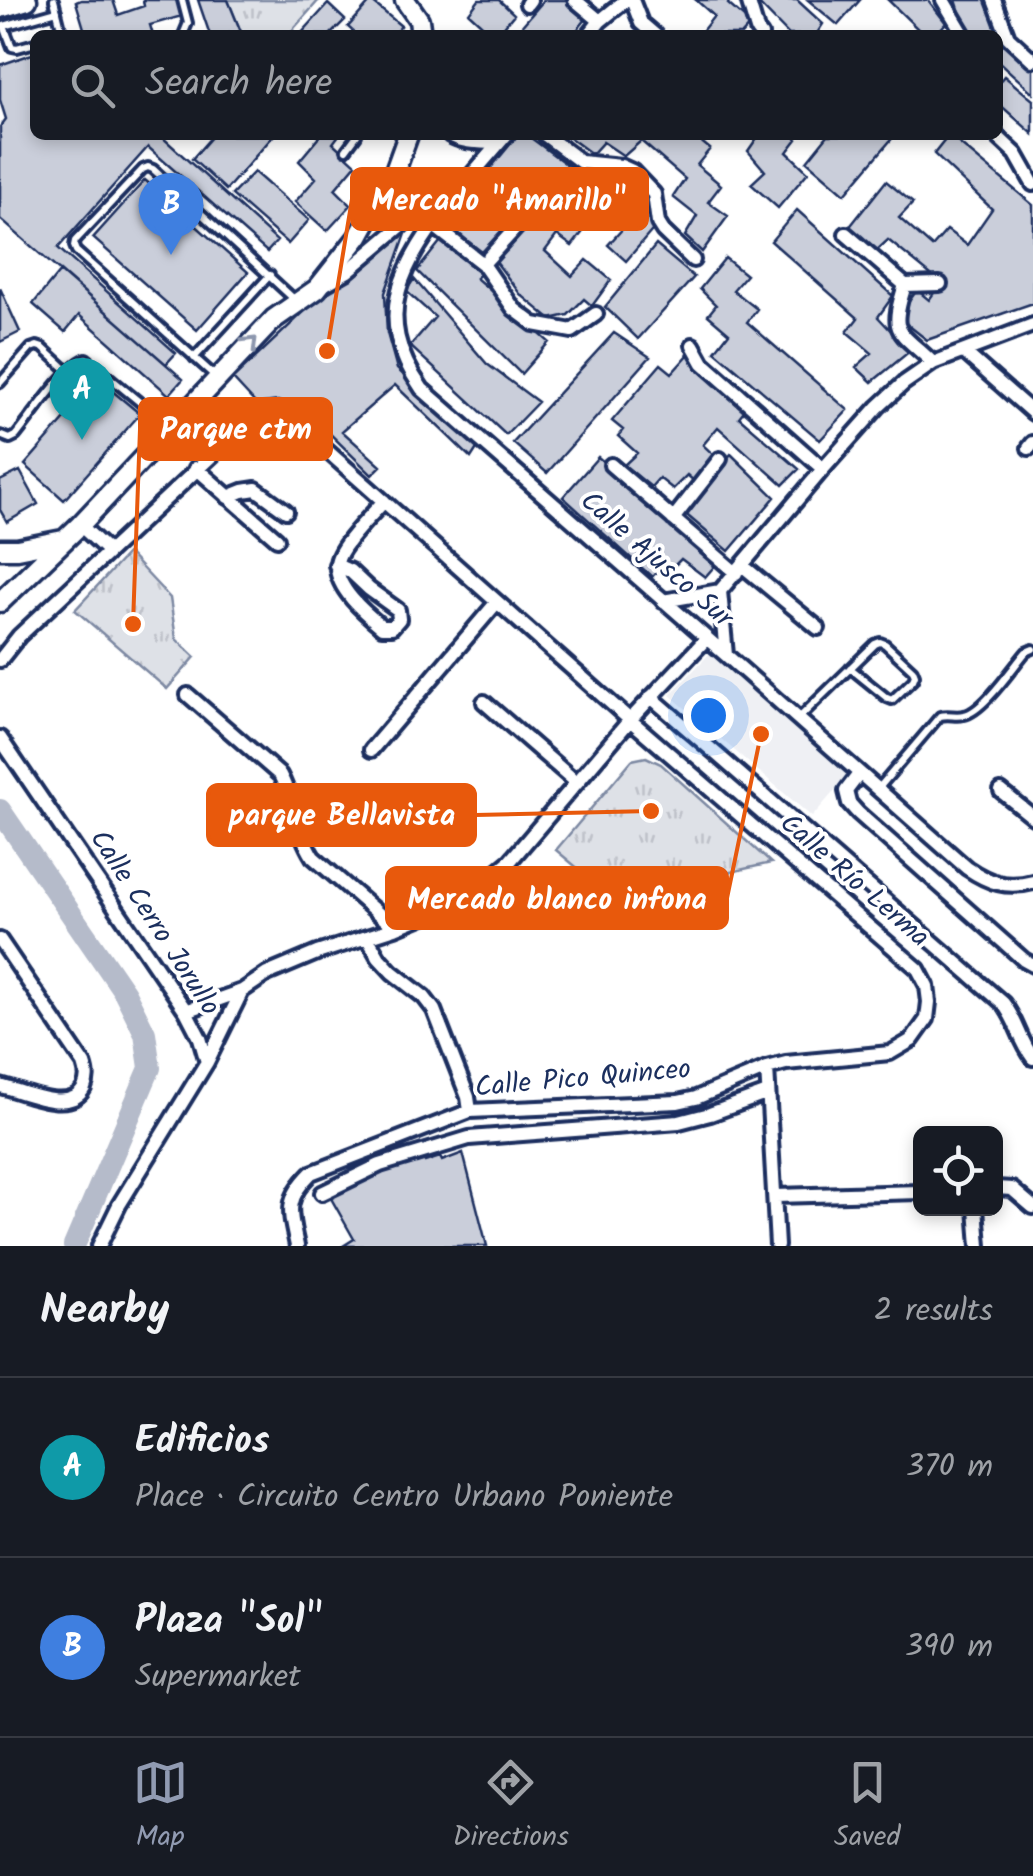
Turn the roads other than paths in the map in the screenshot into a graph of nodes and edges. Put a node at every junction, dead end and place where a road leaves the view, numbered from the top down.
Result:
1 (27, 0) edge
2 (54, 0) edge
3 (182, 0) edge
4 (405, 0) edge
5 (575, 0) edge
6 (629, 0) edge
7 (748, 0) edge
8 (944, 0) edge
9 (994, 0) edge
10 (56, 11) junction
11 (1, 19) edge
12 (600, 21) junction
13 (641, 23) junction
14 (59, 30) edge
15 (185, 30) edge
16 (420, 30) edge
17 (593, 30) edge
18 (635, 30) edge
19 (649, 30) edge
20 (757, 30) edge
21 (961, 30) edge
22 (30, 44) edge
23 (1033, 60) edge
24 (353, 140) edge
25 (405, 140) edge
26 (464, 140) edge
27 (493, 140) edge
28 (501, 140) edge
29 (552, 140) edge
30 (1001, 140) edge
31 (474, 142) junction
32 (346, 150) dead end
33 (483, 161) junction
34 (1033, 184) edge
35 (455, 194) junction
36 (543, 198) dead end
37 (432, 225) junction
38 (846, 234) dead end
39 (693, 260) dead end
40 (483, 264) junction
41 (270, 275) junction
42 (940, 284) dead end
43 (904, 285) junction
44 (317, 289) junction
45 (297, 301) junction
46 (596, 314) dead end
47 (1033, 324) edge
48 (693, 345) dead end
49 (964, 352) junction
50 (194, 358) junction
51 (933, 363) junction
52 (68, 372) junction
53 (216, 378) junction
54 (0, 383) edge
55 (1033, 413) edge
56 (172, 428) junction
57 (0, 434) edge
58 (720, 459) dead end
59 (611, 465) dead end
60 (196, 468) junction
61 (823, 469) junction
62 (228, 497) junction
63 (384, 501) junction
64 (286, 511) dead end
65 (673, 518) junction
66 (80, 525) junction
67 (277, 538) dead end
68 (63, 540) junction
69 (0, 549) edge
70 (109, 552) junction
71 (336, 566) junction
72 (740, 569) junction
73 (720, 591) junction
74 (664, 601) junction
75 (0, 602) edge
76 (497, 602) junction
77 (818, 628) dead end
78 (707, 638) junction
79 (1033, 648) edge
80 (726, 654) junction
81 (0, 660) edge
82 (850, 668) junction
83 (188, 695) dead end
84 (651, 697) junction
85 (484, 702) dead end
86 (798, 719) junction
87 (630, 720) junction
88 (0, 738) edge
89 (372, 750) dead end
90 (859, 774) junction
91 (576, 782) junction
92 (877, 790) junction
93 (1002, 791) dead end
94 (1033, 817) edge
95 (1033, 882) edge
96 (396, 928) junction
97 (367, 936) junction
98 (0, 940) edge
99 (1033, 965) edge
100 (242, 991) junction
101 (186, 1011) junction
102 (1033, 1058) edge
103 (207, 1062) junction
104 (767, 1068) junction
105 (0, 1085) edge
106 (768, 1093) junction
107 (564, 1107) junction
108 (470, 1111) junction
109 (564, 1129) junction
110 (1003, 1189) edge
111 (322, 1192) dead end
112 (913, 1192) edge
113 (776, 1196) junction
114 (1033, 1207) edge
115 (976, 1216) edge
116 (99, 1246) edge
117 (297, 1246) edge
118 (777, 1246) edge
119 (978, 1246) edge

1 - 11 street
2 - 10 lane
3 - 15 lane
4 - 16 street
5 - 12 street
6 - 12 street
6 - 13 street
7 - 20 street
8 - 21 street
9 - 23 street
10 - 11 lane
10 - 14 lane
11 - 22 lane
12 - 17 street
13 - 18 street
13 - 19 street
24 - 32 lane
25 - 44 street
26 - 31 street
27 - 31 street
28 - 33 street, Calle Ajusco Sur
29 - 39 street
30 - 34 street
31 - 33 street
33 - 35 street, Calle Ajusco Sur
35 - 37 street, Calle Ajusco Sur
35 - 44 street
36 - 40 street
37 - 40 street
37 - 74 street, Calle Ajusco Sur
38 - 43 street
40 - 46 street
41 - 45 lane
41 - 50 lane
41 - 50 lane
42 - 43 street
43 - 51 street
44 - 45 street
53 -> 45 street
47 - 49 street
48 - 61 street
49 - 51 street
49 - 55 street
50 - 53 lane
51 - 61 street
52 - 54 lane
52 - 56 lane
52 - 57 lane
53 - 56 street
56 - 66 street
58 - 65 street
59 - 65 street
60 - 62 street
60 - 63 street, Calle Río Lerma
60 - 70 street
61 - 72 street
62 - 64 street
62 - 67 street
63 - 71 street
63 - 76 street, Calle Río Lerma
65 - 72 street
66 - 68 street
66 - 70 street
68 - 69 street
68 - 75 street
70 - 81 street
71 - 71 street
72 - 73 street
72 - 77 street
73 - 74 street
73 - 80 street
74 - 78 street, Calle Ajusco Sur
76 - 87 street, Calle Río Lerma
76 - 89 street
78 - 80 street, Calle Ajusco Sur
78 - 84 street
79 - 92 lane
80 - 86 street, Calle Ajusco Sur
82 - 82 lane
82 - 86 lane
83 - 96 street
84 - 87 street
84 - 102 street
85 - 91 street
86 - 90 street, Calle Ajusco Sur
87 - 91 street
87 - 104 street, Calle Río Lerma
88 - 101 street, Calle Cerro Jorullo
90 - 92 street, Calle Ajusco Sur
90 - 99 street
91 - 96 street
92 - 95 street, Calle Ajusco Sur
93 - 94 street
96 - 97 street
97 - 100 street
97 - 108 street
98 - 105 street
100 - 101 street
100 - 103 street
101 - 103 street, Calle Cerro Jorullo
103 - 116 street, Calle Cerro Jorullo
104 - 106 street
104 - 107 street, Calle Pico Quinceo
106 - 109 street
106 - 113 street
107 - 108 street, Calle Pico Quinceo
107 - 109 street
108 - 117 street, Calle Pico Quinceo
109 - 111 street
110 - 114 street
112 - 113 street
113 - 118 street
115 - 119 street

